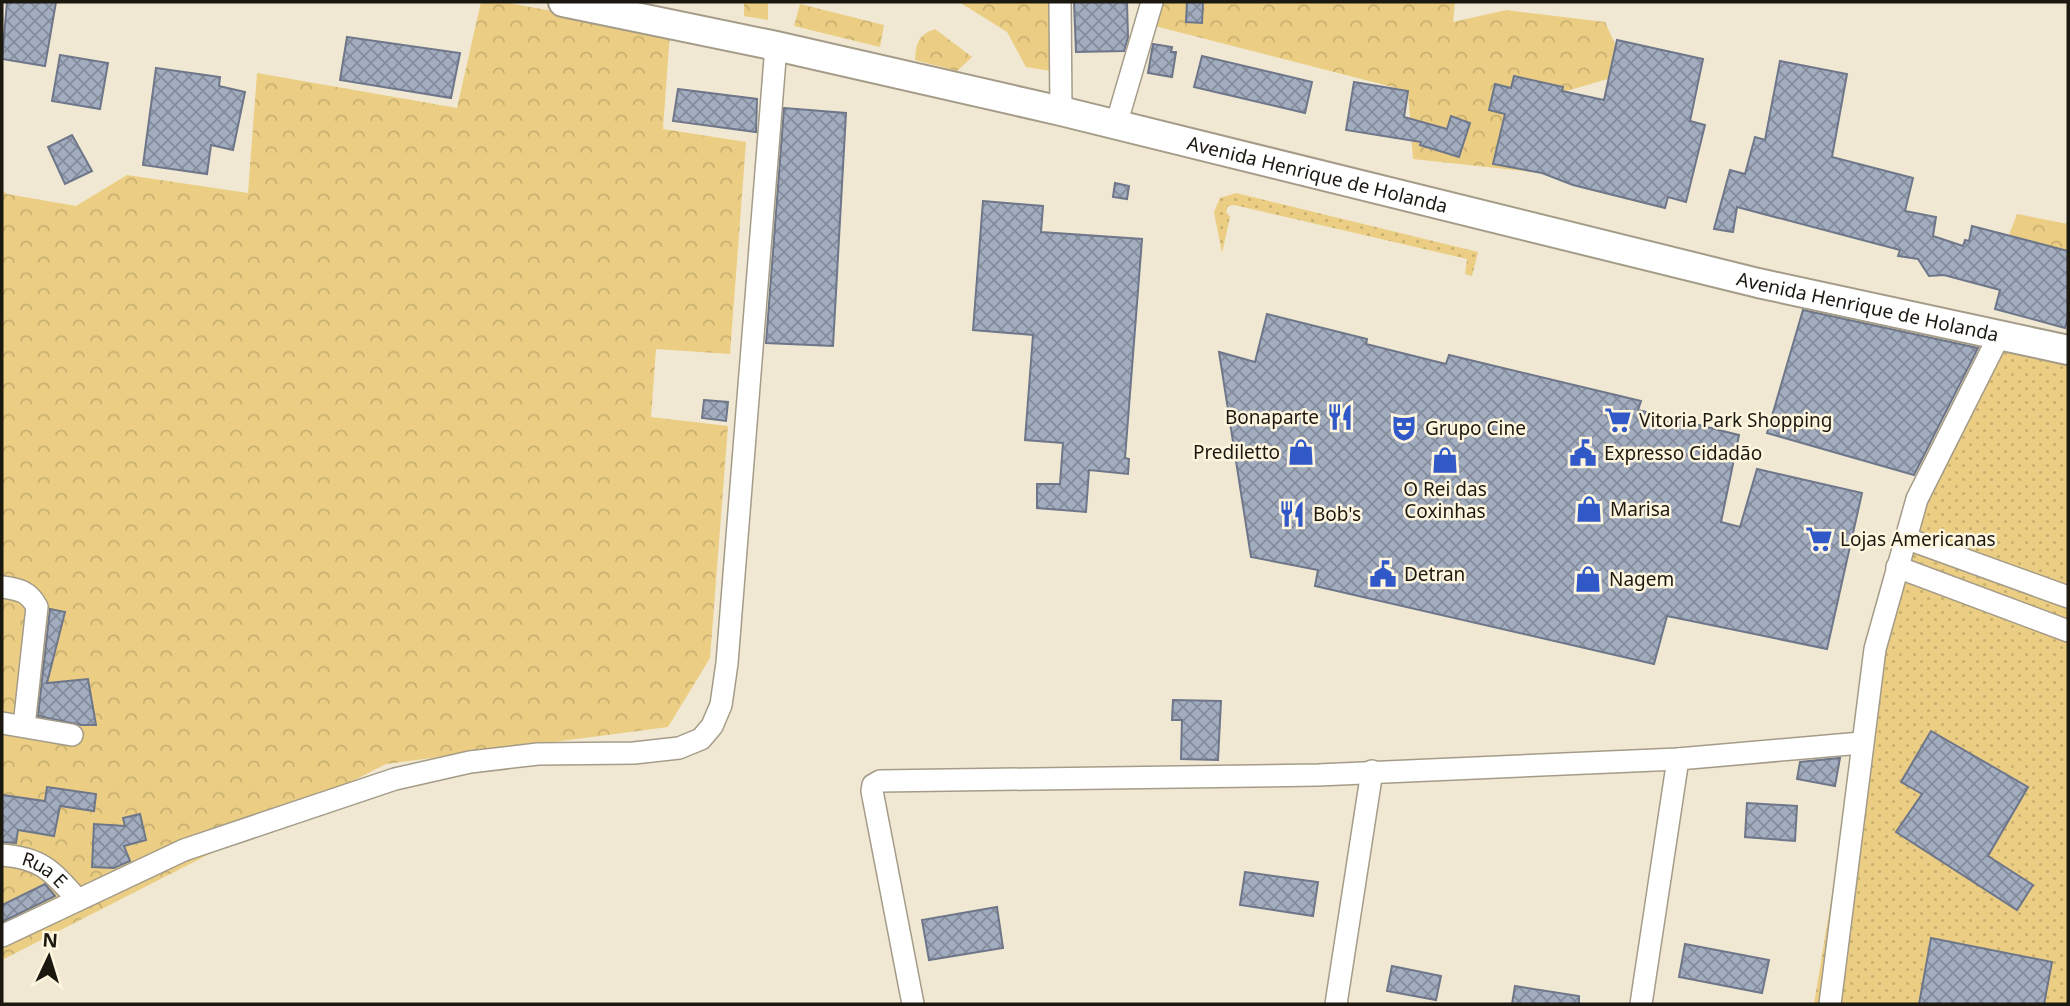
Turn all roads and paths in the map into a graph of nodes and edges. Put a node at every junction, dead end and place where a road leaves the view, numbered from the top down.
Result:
1 (563, 2) edge
2 (1060, 2) edge
3 (1152, 2) edge
4 (776, 46) junction
5 (1061, 111) junction
6 (1116, 125) junction
7 (2000, 334) junction
8 (2068, 350) edge
9 (1905, 538) junction
10 (1897, 567) junction
11 (11, 588) edge
12 (2068, 597) edge
13 (2068, 631) edge
14 (2, 723) edge
15 (23, 726) junction
16 (72, 734) dead end
17 (1861, 743) junction
18 (1678, 759) junction
19 (1372, 771) junction
20 (2, 855) edge
21 (78, 900) junction
22 (2, 936) edge
23 (913, 1004) edge
24 (1336, 1004) edge
25 (1640, 1004) edge
26 (1830, 1004) edge

1 - 4 main road, Avenida Henrique de Holanda
2 - 5 street
3 - 6 street
4 - 5 main road, Avenida Henrique de Holanda
4 - 21 street
5 - 6 main road, Avenida Henrique de Holanda
6 - 7 main road, Avenida Henrique de Holanda
7 - 8 main road, Avenida Henrique de Holanda
7 - 9 street
9 - 10 street
9 - 12 street
10 - 13 street
10 - 17 street
11 - 15 street
14 - 15 street
15 - 16 street
17 - 18 street
17 - 26 street
18 - 19 street
18 - 25 street
19 - 23 street
19 - 24 street
20 - 21 street, Rua E
21 - 22 street

